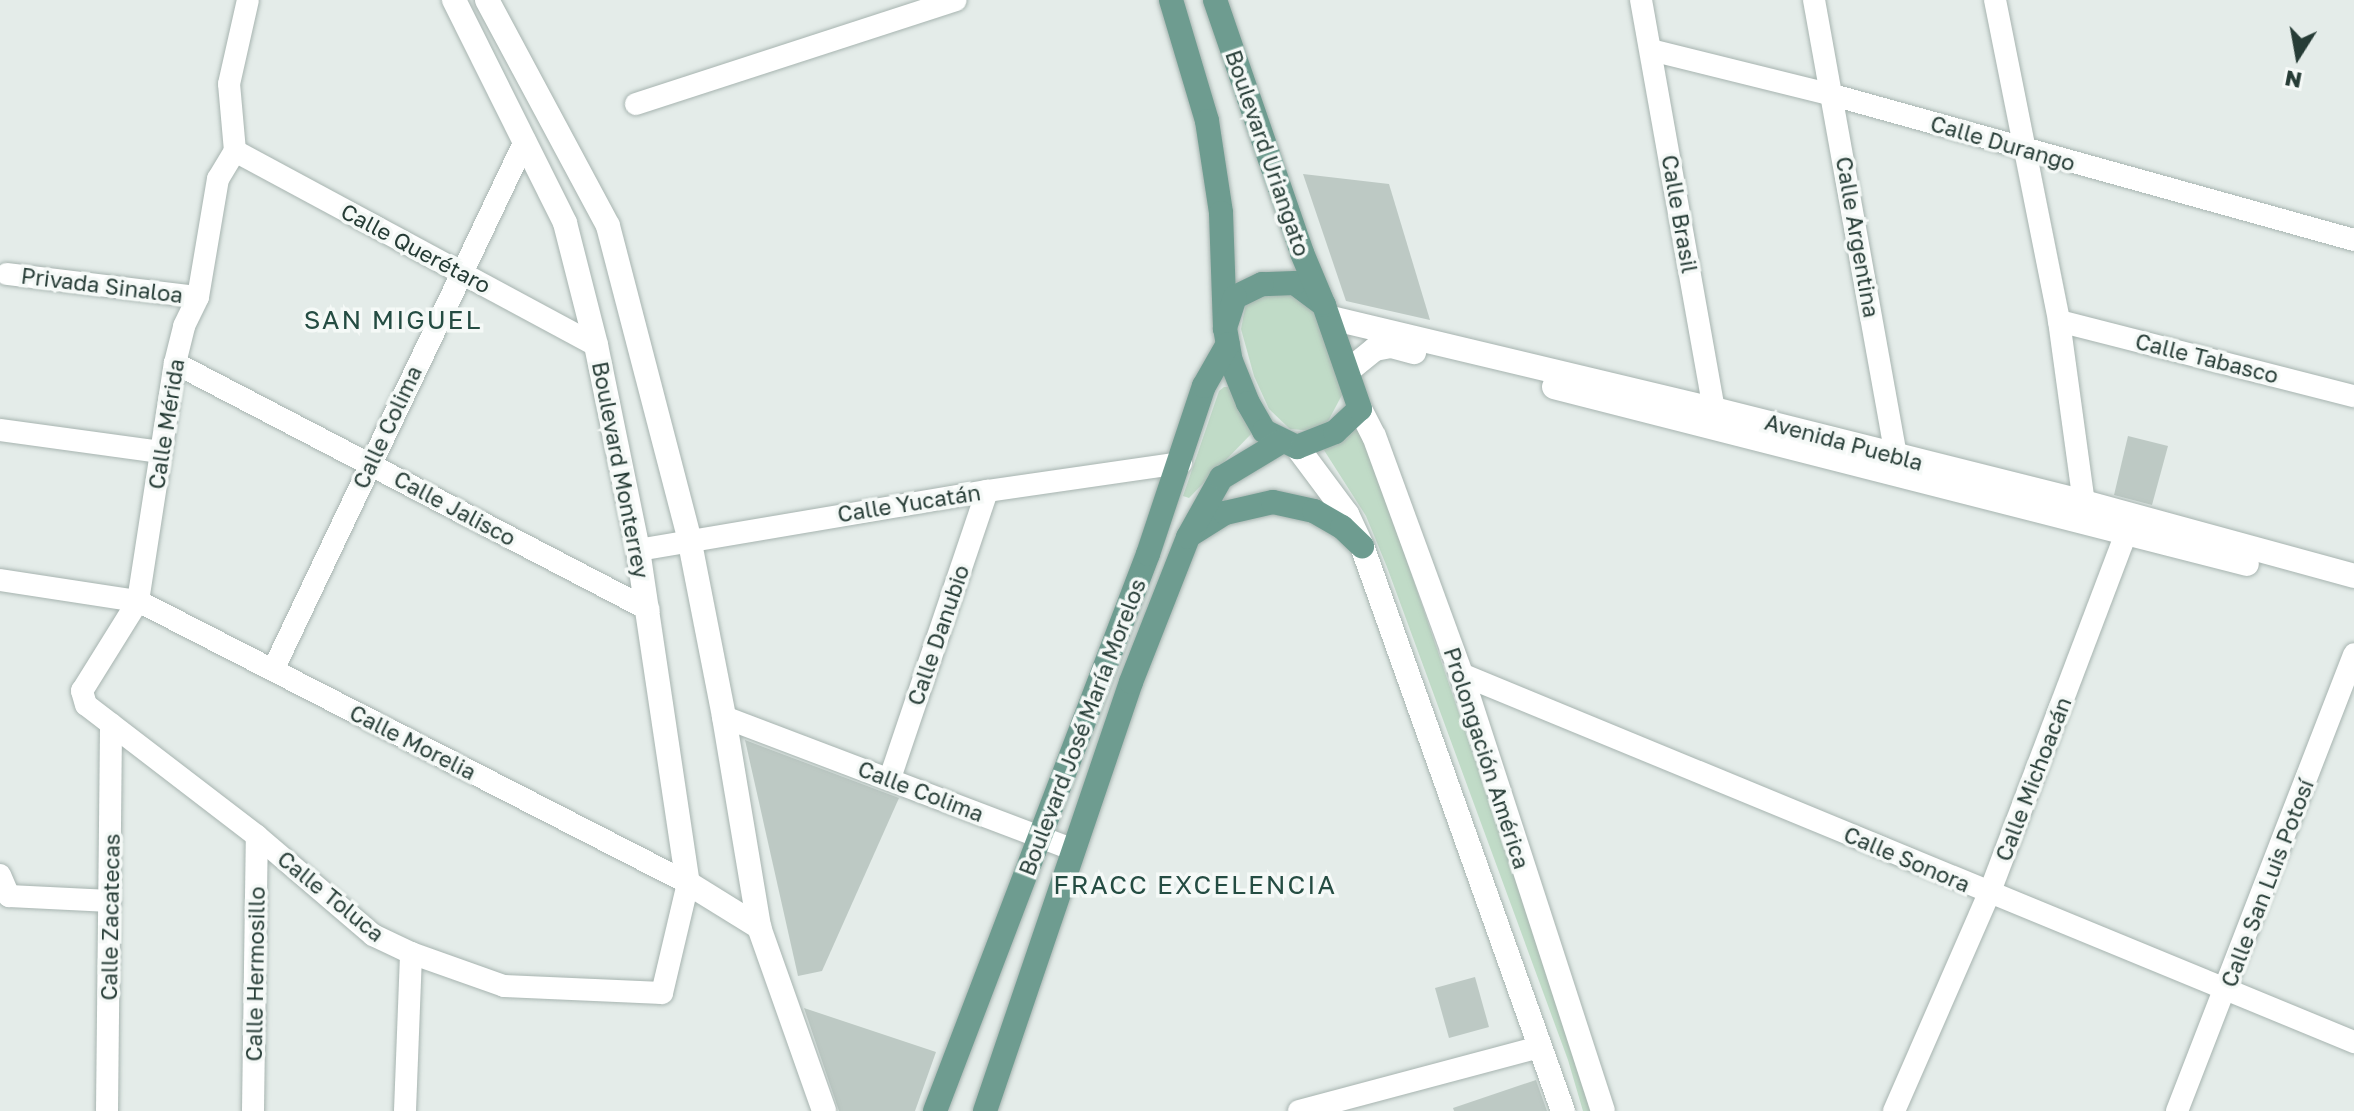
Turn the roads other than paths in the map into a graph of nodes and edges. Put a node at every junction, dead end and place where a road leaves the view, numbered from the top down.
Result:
1 (248, 0) edge
2 (454, 0) edge
3 (487, 0) edge
4 (956, 0) edge
5 (1171, 0) edge
6 (1215, 0) edge
7 (1641, 0) edge
8 (1814, 0) edge
9 (1995, 0) edge
10 (1651, 50) junction
11 (1833, 95) junction
12 (636, 104) dead end
13 (525, 141) junction
14 (2024, 149) junction
15 (235, 151) junction
16 (2354, 240) edge
17 (461, 271) junction
18 (7, 274) dead end
19 (198, 297) junction
20 (1328, 311) junction
21 (2059, 321) junction
22 (1226, 336) junction
23 (596, 345) junction
24 (175, 363) junction
25 (1349, 370) junction
26 (2354, 396) edge
27 (1360, 409) junction
28 (1716, 419) junction
29 (0, 430) edge
30 (1289, 444) junction
31 (161, 452) junction
32 (369, 463) junction
33 (1181, 463) junction
34 (1897, 466) junction
35 (987, 491) junction
36 (2086, 512) junction
37 (2130, 524) junction
38 (1188, 537) junction
39 (689, 538) junction
40 (1362, 546) junction
41 (638, 550) junction
42 (2354, 576) edge
43 (0, 580) edge
44 (2354, 592) edge
45 (138, 601) junction
46 (649, 610) junction
47 (2354, 654) edge
48 (273, 670) junction
49 (1461, 674) junction
50 (82, 691) joint
51 (724, 717) junction
52 (111, 724) junction
53 (890, 778) junction
54 (257, 836) junction
55 (1039, 838) junction
56 (1072, 849) junction
57 (0, 875) edge
58 (751, 878) junction
59 (688, 883) junction
60 (1989, 894) junction
61 (110, 901) junction
62 (718, 902) junction
63 (5, 903) edge
64 (759, 927) junction
65 (411, 953) junction
66 (2227, 990) junction
67 (2354, 1042) edge
68 (1540, 1047) junction
69 (107, 1111) edge
70 (253, 1111) edge
71 (405, 1111) edge
72 (824, 1111) edge
73 (935, 1111) edge
74 (985, 1111) edge
75 (1299, 1111) edge
76 (1563, 1111) edge
77 (1603, 1111) edge
78 (1894, 1111) edge
79 (2177, 1111) edge

1 - 15 street
2 - 13 street, Boulevard Monterrey
3 - 39 street, Boulevard Monterrey
4 - 12 street
5 - 22 main road, Boulevard Uriangato
6 - 20 main road, Boulevard Uriangato
7 - 10 street, Calle Brasil
8 - 11 street, Calle Argentina
9 - 14 street
10 - 11 street, Calle Durango
10 - 28 street, Calle Brasil
11 - 14 street, Calle Durango
11 - 34 street, Calle Argentina
13 - 17 street, Calle Colima
13 - 23 street, Boulevard Monterrey
14 - 16 street, Calle Durango
14 - 21 street
15 - 17 street, Calle Querétaro
15 - 19 street, Calle Mérida
17 - 23 street, Calle Querétaro
17 - 32 street, Calle Colima
18 - 19 street, Privada Sinaloa
19 - 24 street, Calle Mérida
20 - 22 main road
20 - 25 main road
20 - 28 street, Avenida Puebla
21 - 26 street, Calle Tabasco
21 - 36 street
22 - 30 main road
22 - 33 main road, Boulevard José María Morelos
23 - 41 street, Boulevard Monterrey
24 - 31 street, Calle Mérida
24 - 32 street, Calle Jalisco
25 - 27 main road
25 - 28 street, Avenida Puebla
27 - 30 main road
27 - 49 street, Prolongación América
28 - 34 street, Avenida Puebla
29 - 31 street
30 - 38 main road, Boulevard José María Morelos
30 - 40 street, Prolongación América
31 - 45 street, Calle Mérida
32 - 46 street, Calle Jalisco
32 - 48 street, Calle Colima
33 - 35 street, Calle Yucatán
33 - 55 main road, Boulevard José María Morelos
34 - 36 street, Avenida Puebla
35 - 39 street, Calle Yucatán
35 - 53 street, Calle Danubio
36 - 37 street, Avenida Puebla
37 - 42 street, Avenida Puebla
37 - 44 street, Avenida Puebla
37 - 60 street, Calle Michoacán
38 - 40 main road
38 - 56 main road, Boulevard José María Morelos
39 - 41 street, Calle Yucatán
39 - 51 street, Boulevard Monterrey
40 - 68 street, Prolongación América
41 - 46 street, Boulevard Monterrey
43 - 45 street, Calle Morelia
45 - 48 street, Calle Morelia
45 - 50 street, Calle Mérida
46 - 59 street, Boulevard Monterrey
47 - 66 street, Calle San Luis Potosí
48 - 59 street, Calle Morelia
49 - 60 street, Calle Sonora
49 - 77 street, Prolongación América
50 - 52 street, Calle Toluca
51 - 53 street, Calle Colima
51 - 58 street, Boulevard Monterrey
52 - 54 street, Calle Toluca
52 - 61 street, Calle Zacatecas
53 - 55 street, Calle Colima
54 - 65 street, Calle Toluca
54 - 70 street, Calle Hermosillo
55 - 56 street, Calle Colima
55 - 73 main road, Boulevard José María Morelos
56 - 74 main road, Boulevard José María Morelos
57 - 63 street
58 - 62 street
58 - 64 street, Boulevard Monterrey
59 - 62 street
59 - 65 street, Calle Toluca
60 - 66 street, Calle Sonora
60 - 78 street, Calle Michoacán
61 - 63 street
61 - 69 street, Calle Zacatecas
62 - 64 street
64 - 72 street, Boulevard Monterrey
65 - 71 street
66 - 67 street, Calle Sonora
66 - 79 street, Calle San Luis Potosí
68 - 75 street
68 - 76 street, Prolongación América

